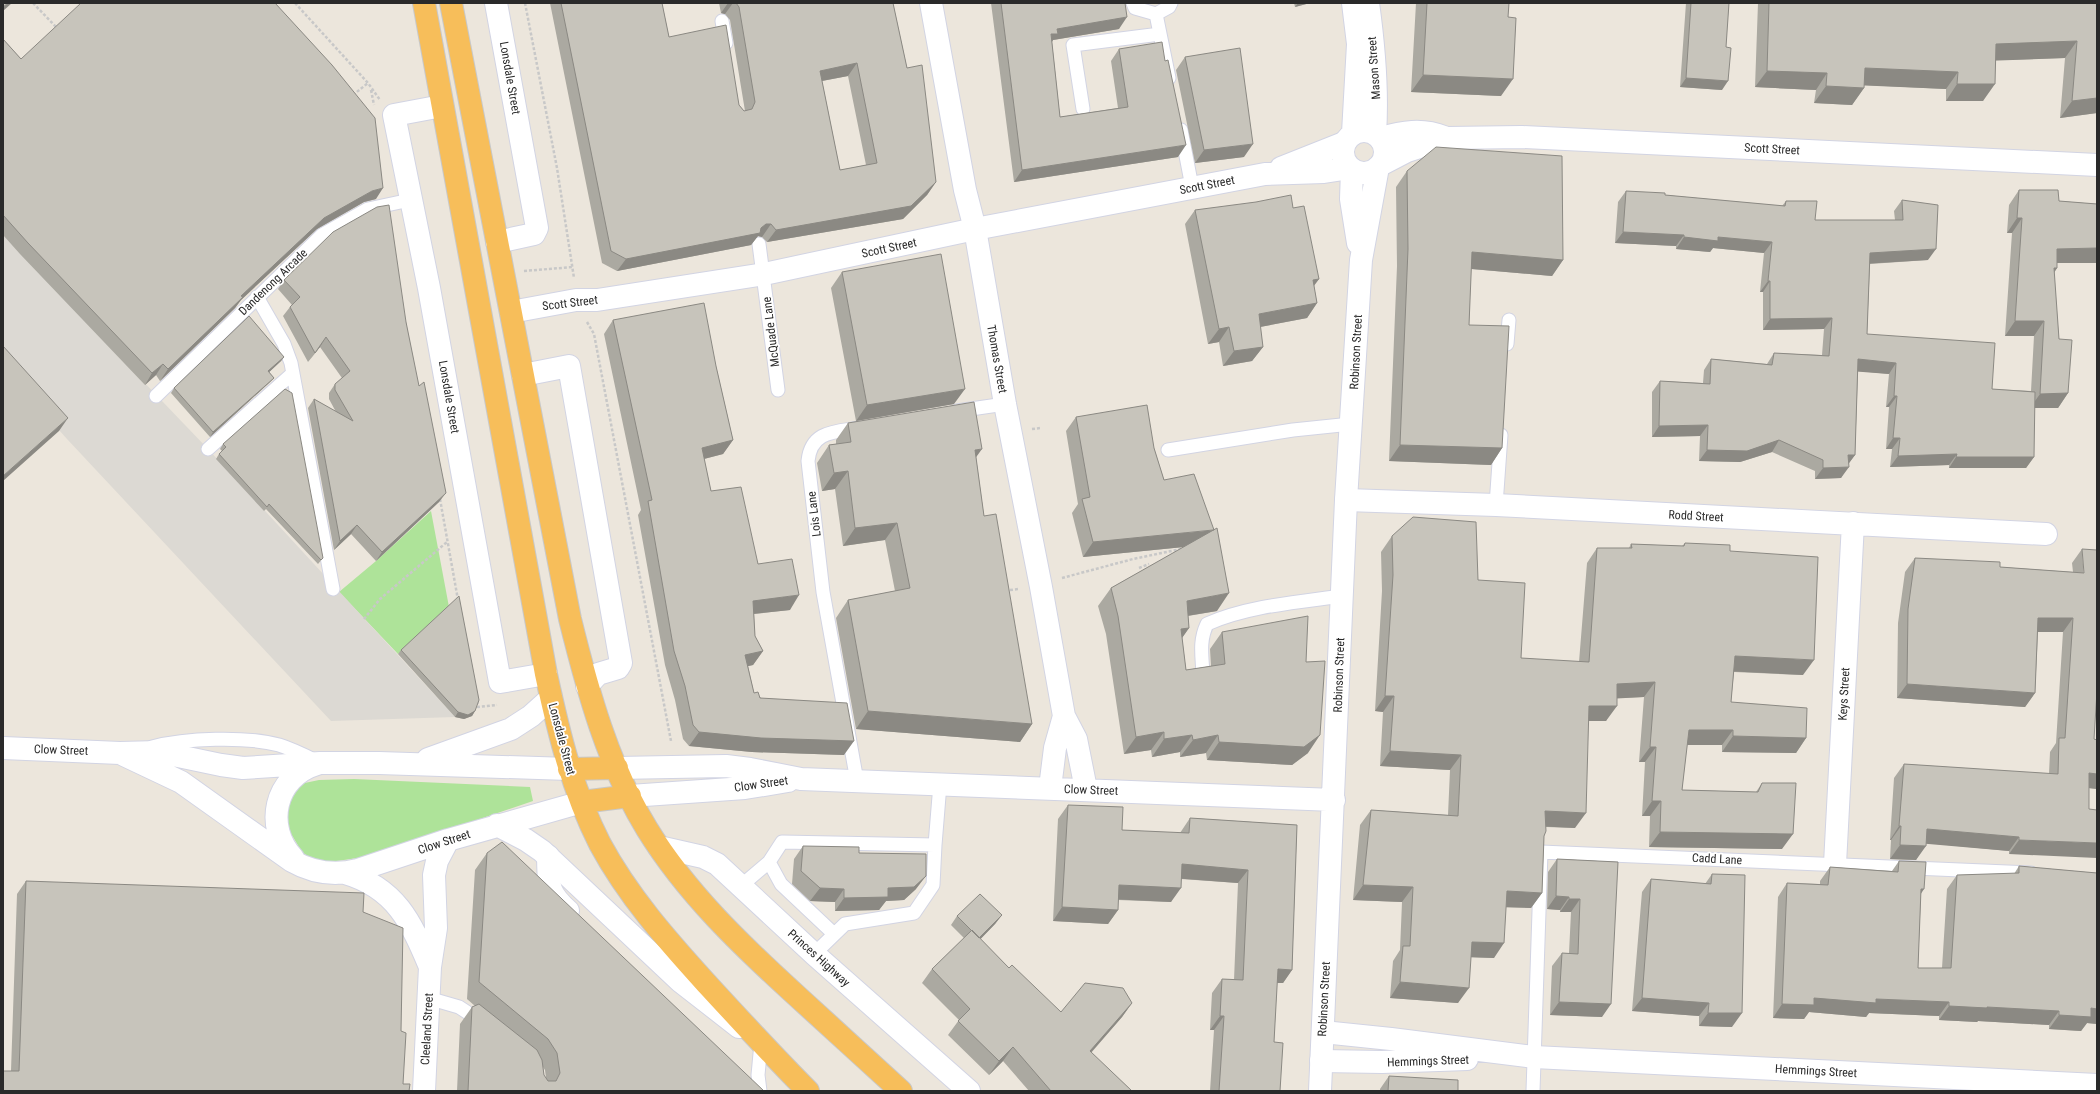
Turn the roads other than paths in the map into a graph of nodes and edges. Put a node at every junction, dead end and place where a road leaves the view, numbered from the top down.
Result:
1 (424, 3) edge
2 (451, 3) edge
3 (496, 3) edge
4 (931, 3) edge
5 (1133, 3) edge
6 (1171, 3) edge
7 (1353, 3) edge
8 (1368, 3) edge
9 (1156, 14) junction
10 (722, 21) dead end
11 (1160, 34) junction
12 (728, 57) edge
13 (1172, 93) edge
14 (442, 106) junction
15 (1083, 109) dead end
16 (1177, 115) edge
17 (1378, 136) junction
18 (1349, 138) junction
19 (1447, 138) junction
20 (2097, 165) edge
21 (1380, 166) junction
22 (1351, 168) junction
23 (1265, 174) junction
24 (1192, 187) junction
25 (410, 200) junction
26 (975, 229) junction
27 (498, 242) junction
28 (759, 244) edge
29 (1361, 260) junction
30 (764, 274) junction
31 (257, 297) junction
32 (511, 312) junction
33 (1509, 320) dead end
34 (1506, 359) edge
35 (293, 373) junction
36 (522, 375) junction
37 (778, 390) dead end
38 (156, 396) dead end
39 (1005, 404) junction
40 (944, 414) edge
41 (1502, 420) edge
42 (1351, 424) junction
43 (874, 425) edge
44 (208, 449) dead end
45 (1168, 450) dead end
46 (1346, 500) junction
47 (1496, 505) junction
48 (1853, 523) junction
49 (2046, 534) dead end
50 (333, 589) dead end
51 (1342, 596) junction
52 (546, 674) junction
53 (1203, 674) edge
54 (587, 686) junction
55 (551, 698) junction
56 (1064, 716) junction
57 (3, 748) edge
58 (127, 752) junction
59 (320, 763) junction
60 (415, 763) junction
61 (617, 768) junction
62 (568, 769) junction
63 (801, 779) junction
64 (857, 781) junction
65 (940, 784) junction
66 (1050, 788) junction
67 (1086, 789) junction
68 (630, 796) junction
69 (1334, 800) junction
70 (582, 802) junction
71 (497, 825) junction
72 (448, 840) junction
73 (935, 845) junction
74 (659, 847) junction
75 (548, 856) junction
76 (769, 862) junction
77 (1835, 864) junction
78 (303, 867) junction
79 (346, 873) junction
80 (2041, 874) edge
81 (742, 885) junction
82 (581, 923) edge
83 (834, 934) junction
84 (814, 954) junction
85 (430, 967) junction
86 (428, 998) junction
87 (491, 1030) edge
88 (1323, 1032) junction
89 (761, 1043) junction
90 (1534, 1057) junction
91 (1321, 1060) junction
92 (738, 1067) edge
93 (2097, 1085) edge
94 (424, 1091) edge
95 (760, 1091) edge
96 (808, 1091) edge
97 (901, 1091) edge
98 (968, 1091) edge
99 (1320, 1091) edge
100 (1533, 1091) edge

1 - 14 highway, Lonsdale Street
2 - 27 highway
3 - 27 street, Lonsdale Street
4 - 26 street, Thomas Street
5 - 9 lane
6 - 9 lane
7 - 18 street, Mason Street
8 - 17 street, Mason Street
9 - 11 lane
10 - 12 lane
11 - 13 lane
11 - 15 lane
14 - 25 street, Lonsdale Street
14 - 52 highway, Lonsdale Street
16 - 24 lane
17 - 18 street
17 - 19 street, Scott Street
17 - 21 street
18 - 22 street
18 - 23 street, Scott Street
19 - 20 street, Scott Street
19 - 21 street, Scott Street
21 - 22 street
21 - 29 street, Robinson Street
22 - 23 street, Scott Street
22 - 29 street, Robinson Street
23 - 24 street, Scott Street
24 - 26 street, Scott Street
25 - 31 lane, Dandenong Arcade
25 - 52 street, Lonsdale Street
26 - 30 street, Scott Street
26 - 39 street, Thomas Street
27 - 32 highway
28 - 30 lane, McQuade Lane
29 - 42 street, Robinson Street
30 - 32 street, Scott Street
30 - 37 lane, McQuade Lane
31 - 35 lane
31 - 38 lane, Dandenong Arcade
32 - 36 highway
33 - 34 lane
35 - 44 lane
35 - 50 lane
36 - 54 highway
36 - 54 street
39 - 40 lane
39 - 56 street, Thomas Street
41 - 47 lane
42 - 45 lane
42 - 46 street, Robinson Street
43 - 64 lane, Lois Lane
46 - 47 street, Rodd Street
46 - 51 street, Robinson Street
47 - 48 street, Rodd Street
48 - 49 street, Rodd Street
48 - 77 street, Keys Street
51 - 53 lane
51 - 69 street, Robinson Street
52 - 55 highway, Lonsdale Street
54 - 61 highway
55 - 60 street
55 - 62 highway, Lonsdale Street
56 - 66 street, Thomas Street
56 - 67 street, Thomas Street
57 - 58 street, Clow Street
58 - 59 street, Clow Street
58 - 78 street, Clow Street
59 - 60 street, Clow Street
59 - 78 street
60 - 62 street, Clow Street
61 - 62 highway, Clow Street
61 - 63 street, Clow Street
61 - 68 highway
62 - 70 highway, Lonsdale Street
63 - 64 street, Clow Street
63 - 68 street, Clow Street
64 - 65 street, Clow Street
65 - 66 street, Clow Street
65 - 73 lane
66 - 67 street, Clow Street
67 - 69 street, Clow Street
68 - 70 highway, Clow Street
68 - 74 highway
69 - 88 street, Robinson Street
70 - 71 street, Clow Street
70 - 89 highway
71 - 72 street, Clow Street
71 - 75 street
72 - 79 street, Clow Street
72 - 85 street, Cleeland Street
73 - 76 lane
73 - 83 lane
74 - 81 street, Princes Highway
74 - 97 highway
75 - 82 street
75 - 89 street
76 - 81 lane
76 - 83 lane
77 - 80 lane, Cadd Lane
77 - 90 lane, Cadd Lane
78 - 79 street, Clow Street
79 - 85 street, Cleeland Street
81 - 84 street, Princes Highway
83 - 84 lane
84 - 98 street, Princes Highway
85 - 86 street, Cleeland Street
86 - 87 lane
86 - 94 street, Cleeland Street
88 - 90 street, Hemmings Street
88 - 91 street, Robinson Street
89 - 95 lane
89 - 96 highway
90 - 91 street, Hemmings Street
90 - 93 street, Hemmings Street
90 - 100 lane
91 - 99 street, Robinson Street
92 - 95 street

